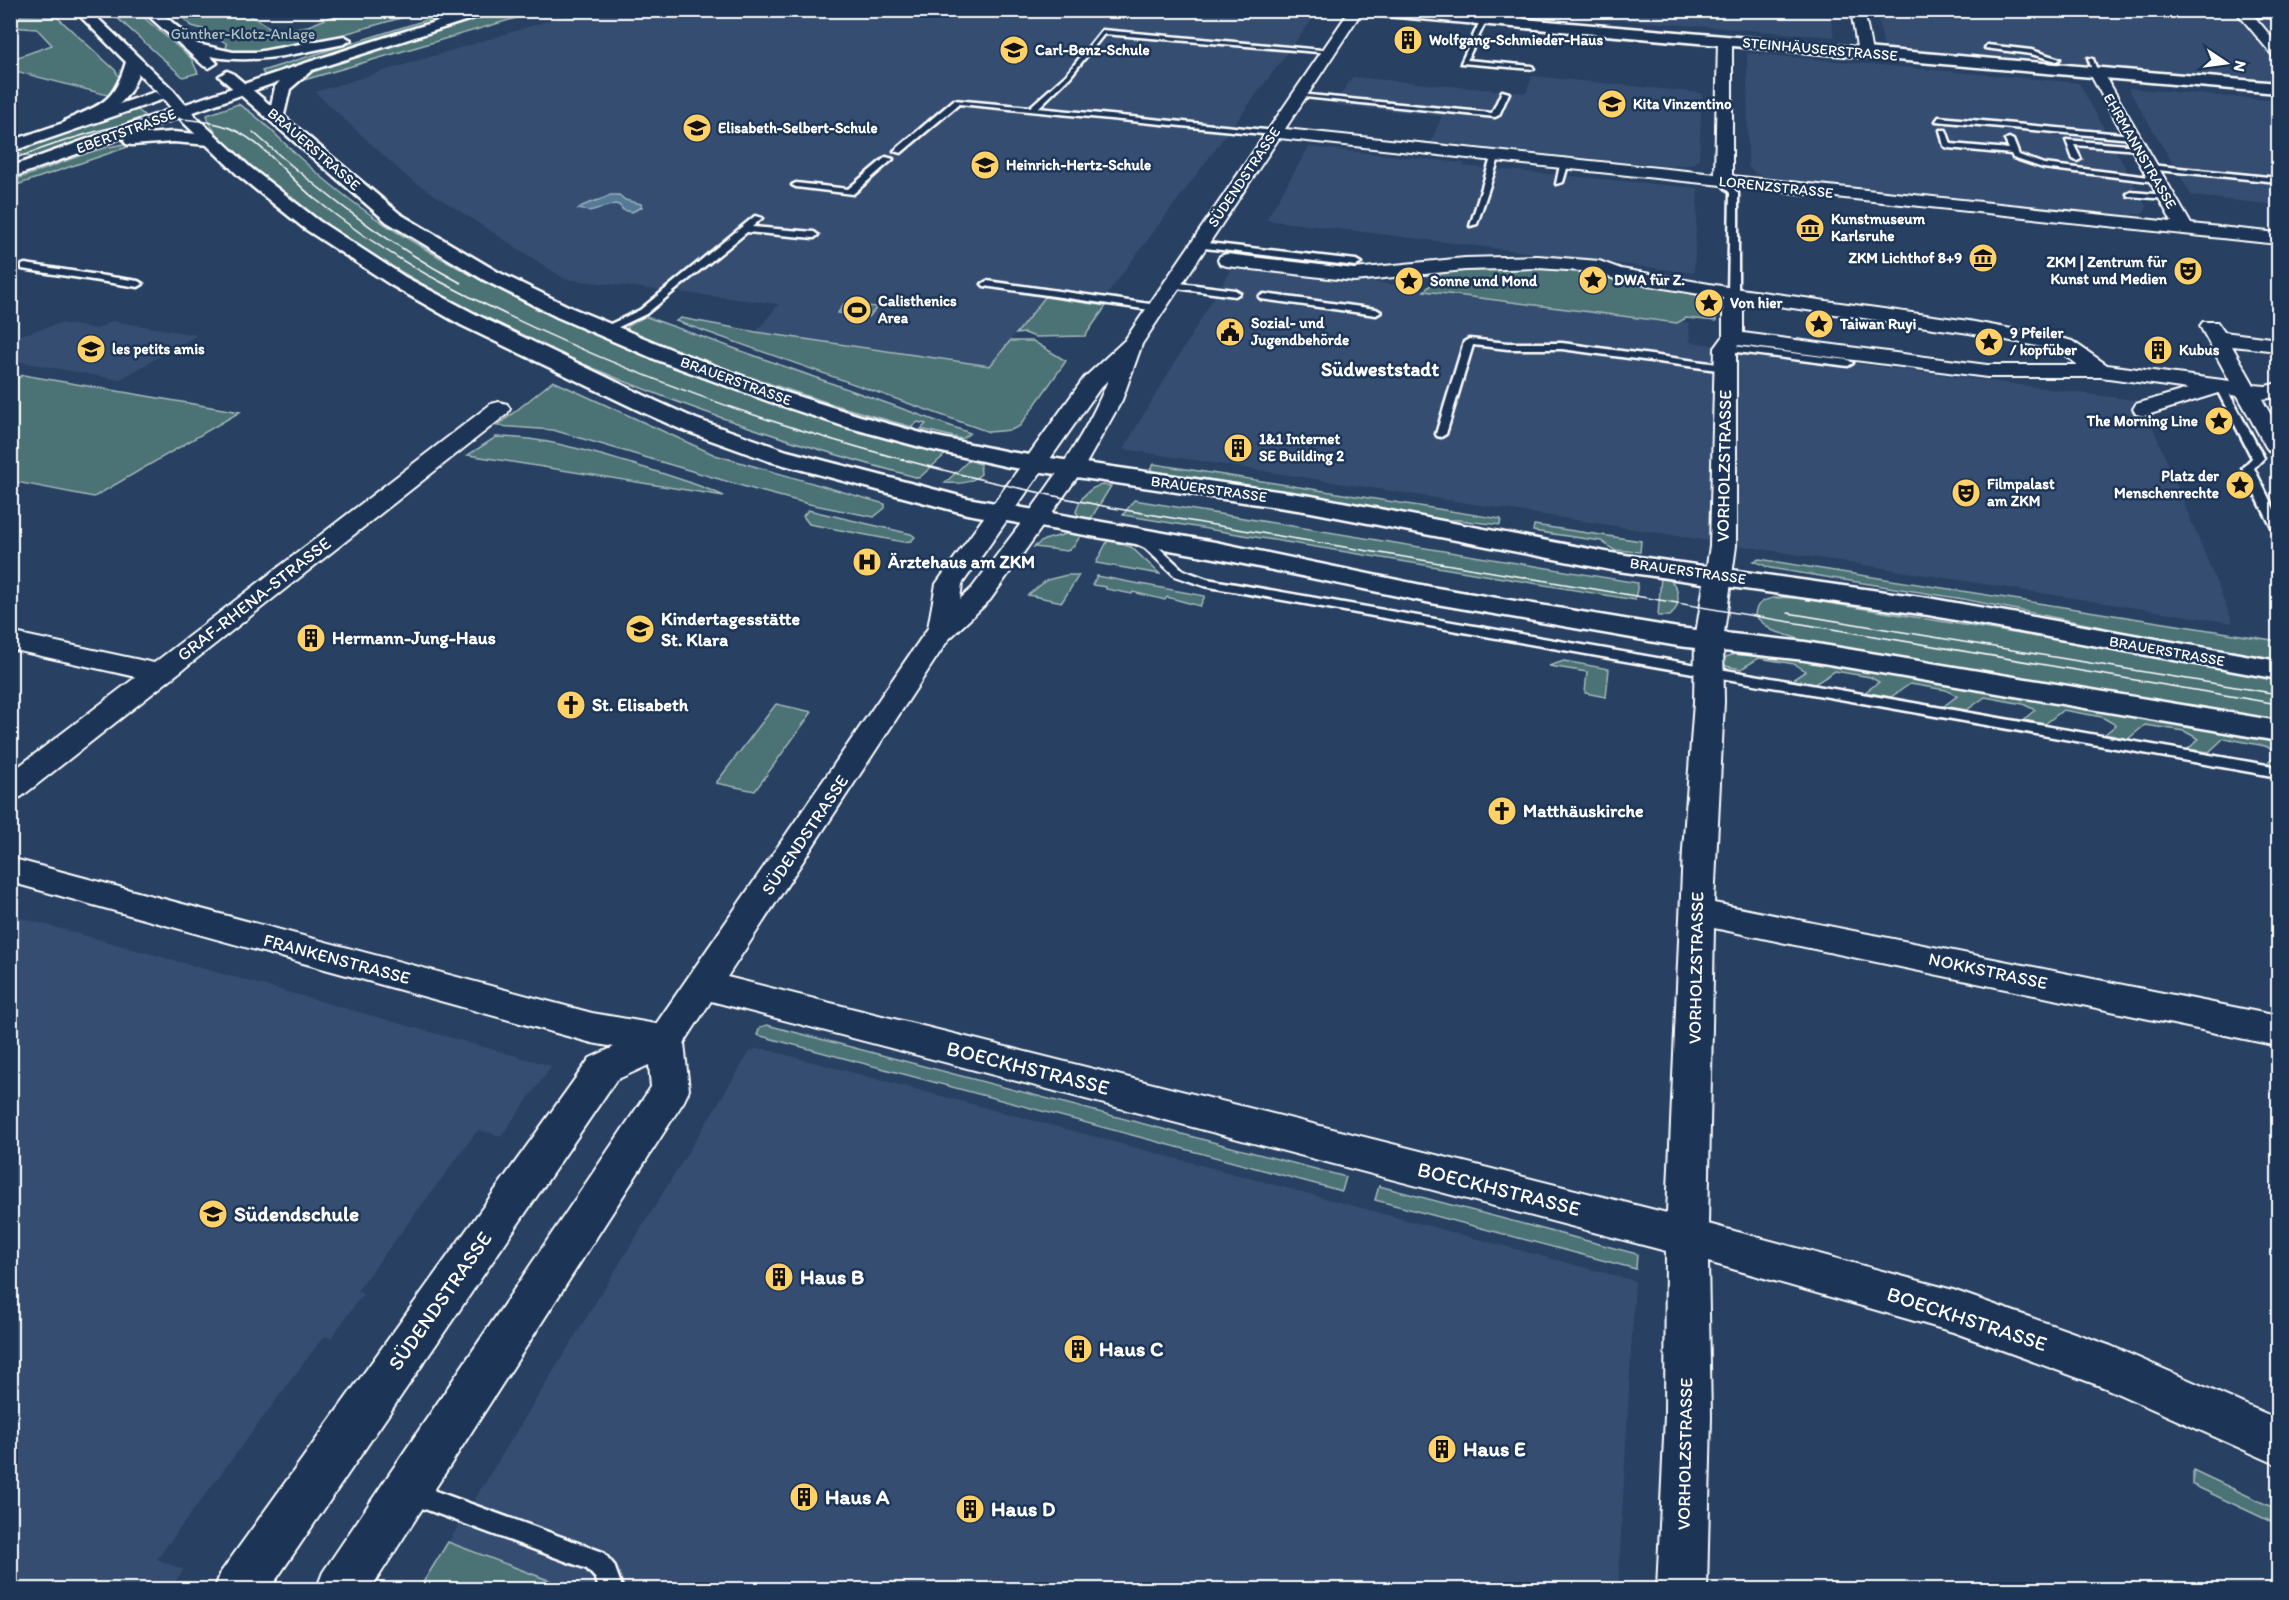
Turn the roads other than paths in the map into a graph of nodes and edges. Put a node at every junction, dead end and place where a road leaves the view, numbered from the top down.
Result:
1 (81, 10) edge
2 (149, 10) edge
3 (447, 10) edge
4 (492, 10) edge
5 (1360, 10) edge
6 (1525, 10) edge
7 (1857, 10) edge
8 (1946, 10) edge
9 (1964, 12) dead end
10 (2242, 12) edge
11 (2278, 16) edge
12 (1483, 21) junction
13 (1517, 24) junction
14 (344, 40) junction
15 (1725, 41) junction
16 (1987, 47) dead end
17 (193, 48) junction
18 (1330, 51) junction
19 (1865, 53) junction
20 (2278, 53) edge
21 (2057, 61) junction
22 (133, 62) junction
23 (312, 64) junction
24 (2093, 66) junction
25 (1532, 68) dead end
26 (222, 78) junction
27 (187, 88) dead end
28 (242, 88) junction
29 (2278, 88) edge
30 (167, 93) junction
31 (1505, 93) dead end
32 (1299, 96) junction
33 (1032, 109) junction
34 (180, 110) junction
35 (277, 116) junction
36 (1939, 119) dead end
37 (1154, 121) junction
38 (72, 124) junction
39 (1943, 132) dead end
40 (1144, 133) dead end
41 (1273, 133) junction
42 (210, 140) junction
43 (2009, 140) dead end
44 (2136, 142) junction
45 (10, 147) edge
46 (898, 151) dead end
47 (2014, 152) junction
48 (60, 155) junction
49 (1495, 158) junction
50 (889, 159) dead end
51 (2077, 159) dead end
52 (10, 173) edge
53 (2153, 174) junction
54 (2278, 180) edge
55 (1723, 181) junction
56 (796, 185) dead end
57 (2131, 194) dead end
58 (2167, 197) junction
59 (758, 218) dead end
60 (1473, 224) dead end
61 (745, 229) junction
62 (2185, 230) junction
63 (814, 235) dead end
64 (2278, 239) edge
65 (1199, 245) junction
66 (1227, 260) dead end
67 (1356, 263) dead end
68 (25, 267) dead end
69 (987, 284) dead end
70 (138, 285) dead end
71 (1172, 285) junction
72 (1235, 293) dead end
73 (1733, 294) junction
74 (1264, 297) dead end
75 (1157, 308) junction
76 (1377, 312) dead end
77 (1969, 327) junction
78 (604, 330) junction
79 (1132, 344) junction
80 (2278, 345) edge
81 (1728, 351) junction
82 (1848, 363) dead end
83 (1990, 371) junction
84 (2101, 371) junction
85 (2220, 387) junction
86 (2267, 393) edge
87 (499, 409) dead end
88 (2144, 409) dead end
89 (1441, 434) dead end
90 (2278, 447) edge
91 (1035, 463) junction
92 (1071, 469) junction
93 (999, 512) junction
94 (1034, 518) junction
95 (2278, 528) edge
96 (1720, 575) junction
97 (942, 628) junction
98 (10, 640) edge
99 (1708, 656) junction
100 (2278, 670) edge
101 (159, 673) junction
102 (2278, 730) edge
103 (2278, 772) edge
104 (10, 789) edge
105 (10, 870) edge
106 (1697, 912) junction
107 (703, 985) junction
108 (2278, 1030) edge
109 (665, 1041) junction
110 (1687, 1237) junction
111 (2278, 1442) edge
112 (406, 1491) junction
113 (239, 1590) edge
114 (341, 1590) edge
115 (611, 1590) edge
116 (1682, 1590) edge

1 - 22 main road
2 - 17 main road, BRAUERSTRASSE
3 - 14 main road
4 - 23 main road, EBERTSTRASSE
5 - 12 main road, STEINHÄUSERSTRASSE
5 - 18 street, SÜDENDSTRASSE
6 - 13 lane
7 - 19 street
8 - 9 lane
10 - 11 lane
10 - 20 street
12 - 13 main road, STEINHÄUSERSTRASSE
12 - 25 lane
13 - 15 main road, STEINHÄUSERSTRASSE
14 - 17 main road
14 - 26 main road
15 - 19 main road, STEINHÄUSERSTRASSE
15 - 55 street
16 - 21 lane
17 - 26 main road, BRAUERSTRASSE
18 - 32 street, SÜDENDSTRASSE
18 - 33 lane
19 - 21 main road, STEINHÄUSERSTRASSE
21 - 24 main road, STEINHÄUSERSTRASSE
22 - 30 main road
22 - 38 main road
23 - 28 main road, EBERTSTRASSE
23 - 35 main road
24 - 29 main road, STEINHÄUSERSTRASSE
24 - 44 street, EHRMANNSTRASSE
26 - 28 main road, BRAUERSTRASSE
27 - 30 main road, EBERTSTRASSE
28 - 34 main road, EBERTSTRASSE
28 - 35 main road, BRAUERSTRASSE
30 - 34 main road
30 - 38 main road, EBERTSTRASSE
31 - 32 lane
32 - 41 street, SÜDENDSTRASSE
33 - 37 lane
33 - 46 lane
34 - 42 main road
34 - 48 main road, EBERTSTRASSE
35 - 78 main road, BRAUERSTRASSE
36 - 44 lane
37 - 40 lane
37 - 41 lane
38 - 45 main road, EBERTSTRASSE
39 - 47 lane
41 - 49 street, LORENZSTRASSE
41 - 65 street, SÜDENDSTRASSE
42 - 48 main road
42 - 93 main road
43 - 47 lane
44 - 51 lane
44 - 53 street, EHRMANNSTRASSE
47 - 53 lane
48 - 52 main road, EBERTSTRASSE
49 - 55 street, LORENZSTRASSE
49 - 60 lane
50 - 56 lane
53 - 54 lane
53 - 58 street, EHRMANNSTRASSE
55 - 62 street, LORENZSTRASSE
55 - 73 lane
57 - 58 lane
58 - 62 street, EHRMANNSTRASSE
59 - 61 lane
61 - 63 lane
61 - 78 lane
62 - 64 street, LORENZSTRASSE
65 - 67 lane
65 - 71 street, SÜDENDSTRASSE
66 - 73 street
68 - 70 lane
69 - 75 lane
71 - 72 lane
71 - 75 street, SÜDENDSTRASSE
73 - 77 street
73 - 81 street, VORHOLZSTRASSE
74 - 76 lane
75 - 79 street, SÜDENDSTRASSE
77 - 83 street
77 - 84 street
78 - 91 main road, BRAUERSTRASSE
79 - 91 street, SÜDENDSTRASSE
79 - 92 street, SÜDENDSTRASSE
80 - 86 street
81 - 82 lane
81 - 83 street
81 - 89 lane
81 - 96 street, VORHOLZSTRASSE
83 - 84 street
84 - 85 street
85 - 86 street
85 - 88 street
85 - 95 lane
86 - 90 street
87 - 101 street, GRAF-RHENA-STRASSE
91 - 92 main road, BRAUERSTRASSE
91 - 93 street, SÜDENDSTRASSE
92 - 94 street, SÜDENDSTRASSE
92 - 96 main road, BRAUERSTRASSE
93 - 94 main road
93 - 97 street, SÜDENDSTRASSE
94 - 97 street, SÜDENDSTRASSE
94 - 99 main road
96 - 99 street, VORHOLZSTRASSE
96 - 100 main road, BRAUERSTRASSE
97 - 107 street, SÜDENDSTRASSE
98 - 101 street
99 - 102 main road
99 - 103 lane
99 - 106 street, VORHOLZSTRASSE
101 - 104 street, GRAF-RHENA-STRASSE
105 - 109 street, FRANKENSTRASSE
106 - 108 street, NOKKSTRASSE
106 - 110 street, VORHOLZSTRASSE
107 - 109 street, SÜDENDSTRASSE
107 - 110 street, BOECKHSTRASSE
109 - 112 street
109 - 113 street, SÜDENDSTRASSE
110 - 111 street, BOECKHSTRASSE
110 - 116 street, VORHOLZSTRASSE
112 - 114 street
112 - 115 lane

